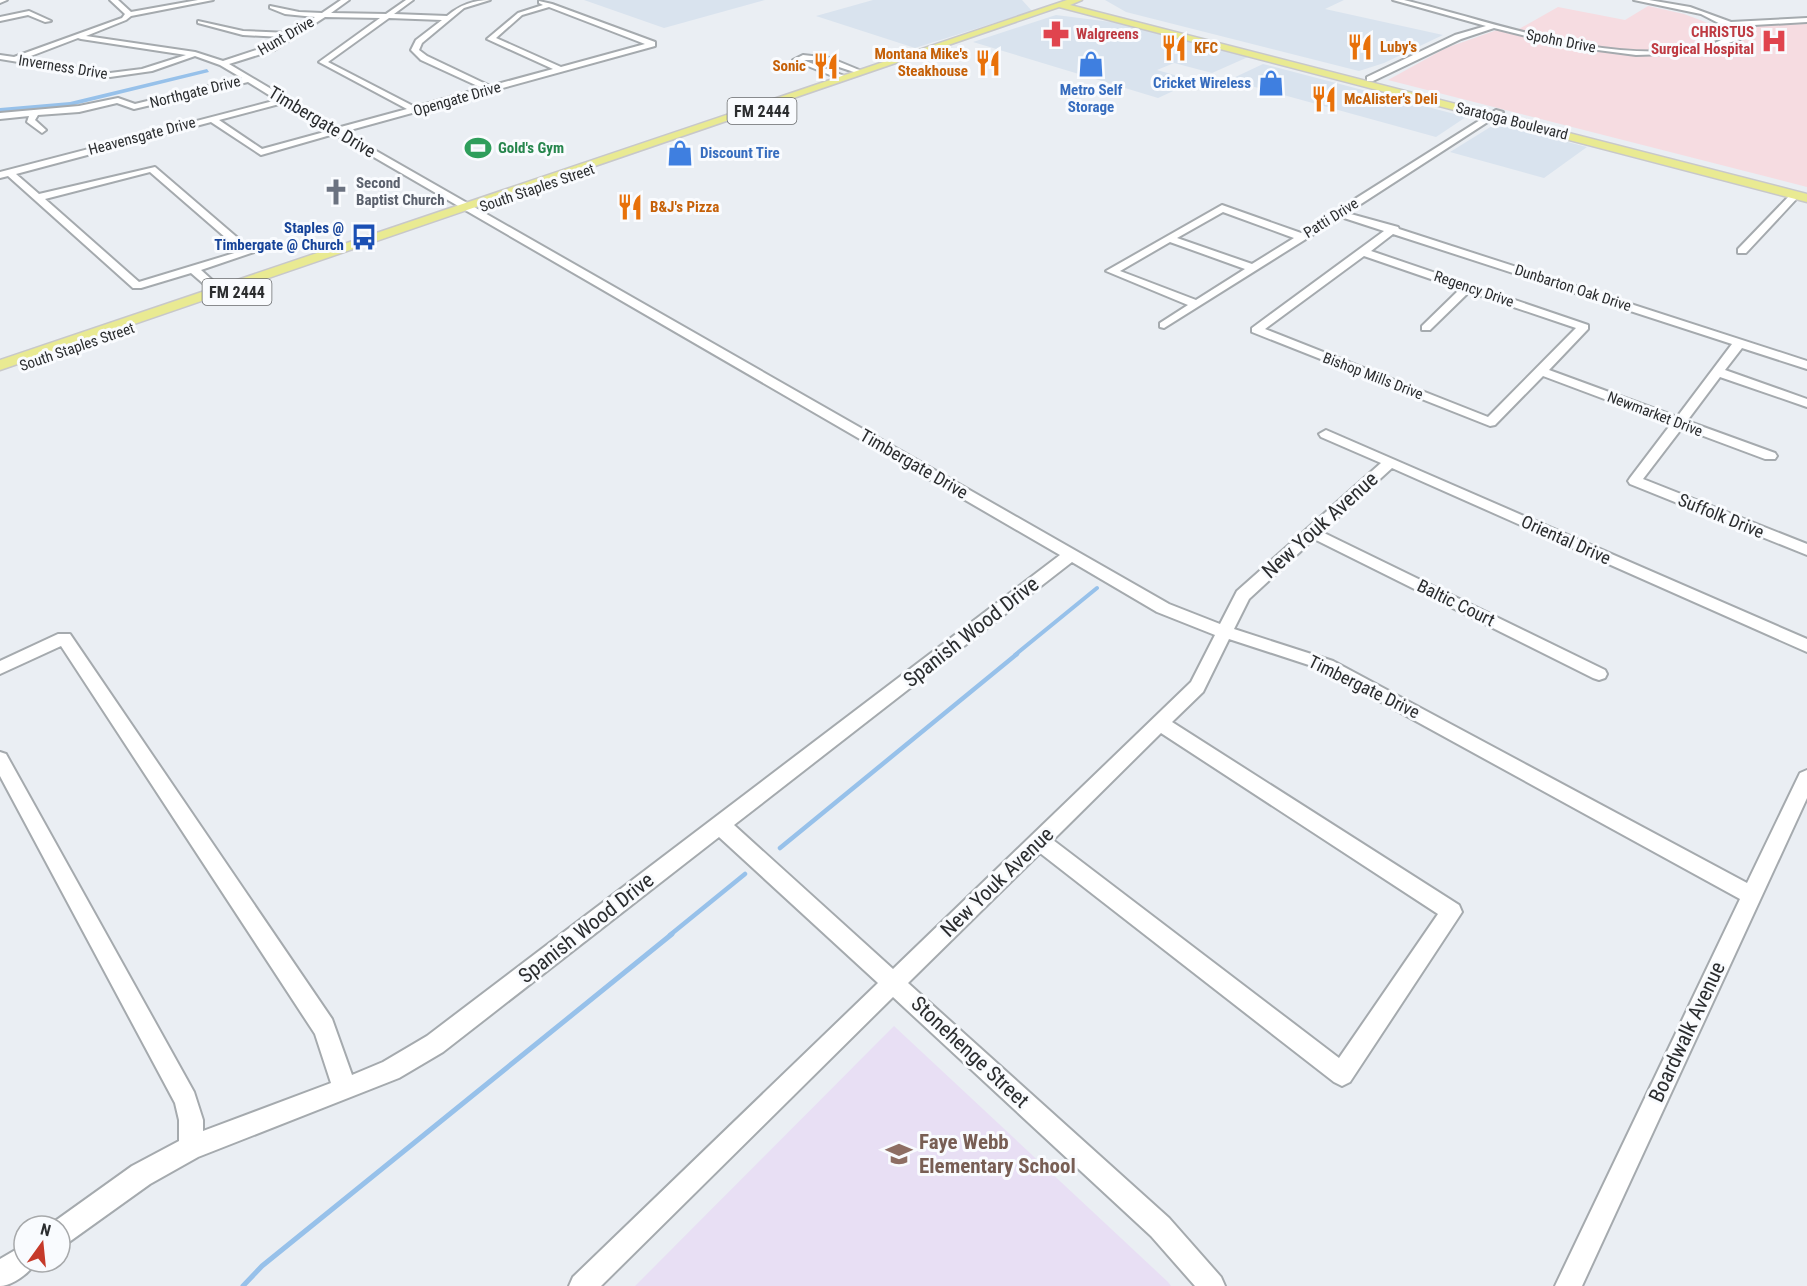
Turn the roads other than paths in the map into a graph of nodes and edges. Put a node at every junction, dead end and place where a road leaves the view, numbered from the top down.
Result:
1 (113, 0) edge
2 (210, 0) edge
3 (346, 0) edge
4 (410, 0) edge
5 (487, 0) edge
6 (535, 0) edge
7 (1396, 0) edge
8 (1634, 1) edge
9 (1069, 3) edge
10 (1093, 3) dead end
11 (1651, 4) junction
12 (550, 5) junction
13 (1042, 6) edge
14 (272, 7) dead end
15 (1103, 13) junction
16 (129, 14) junction
17 (323, 15) junction
18 (387, 16) junction
19 (449, 18) junction
20 (0, 19) edge
21 (1723, 20) junction
22 (1807, 20) edge
23 (47, 21) dead end
24 (1778, 21) junction
25 (200, 22) dead end
26 (1731, 24) junction
27 (1494, 25) junction
28 (609, 28) junction
29 (1719, 29) junction
30 (598, 31) dead end
31 (1168, 33) junction
32 (292, 35) junction
33 (81, 37) junction
34 (1253, 48) junction
35 (195, 54) junction
36 (913, 56) junction
37 (0, 57) edge
38 (13, 59) junction
39 (223, 63) junction
40 (0, 64) edge
41 (560, 69) junction
42 (860, 72) junction
43 (1319, 72) junction
44 (110, 75) junction
45 (843, 77) junction
46 (249, 79) junction
47 (1370, 79) junction
48 (92, 81) dead end
49 (490, 89) junction
50 (804, 91) junction
51 (781, 98) junction
52 (796, 99) junction
53 (285, 100) junction
54 (771, 108) junction
55 (415, 110) junction
56 (35, 113) junction
57 (1495, 114) junction
58 (0, 116) edge
59 (211, 118) junction
60 (42, 130) dead end
61 (339, 132) junction
62 (4, 173) edge
63 (1804, 195) edge
64 (39, 197) junction
65 (471, 208) junction
66 (1338, 213) junction
67 (1394, 229) junction
68 (1301, 237) junction
69 (1171, 239) junction
70 (1742, 251) dead end
71 (1363, 252) junction
72 (1253, 268) junction
73 (194, 270) junction
74 (264, 275) junction
75 (1468, 286) junction
76 (218, 291) junction
77 (234, 293) junction
78 (1196, 304) junction
79 (182, 310) junction
80 (1164, 325) dead end
81 (1426, 328) dead end
82 (1739, 343) junction
83 (0, 364) edge
84 (1807, 365) edge
85 (1541, 371) junction
86 (1717, 372) junction
87 (0, 373) edge
88 (1807, 403) edge
89 (1678, 423) junction
90 (1326, 434) dead end
91 (1770, 456) dead end
92 (1389, 463) junction
93 (1313, 533) junction
94 (1807, 550) edge
95 (1071, 555) junction
96 (1225, 631) junction
97 (1807, 646) edge
98 (0, 668) edge
99 (1599, 674) dead end
100 (1160, 723) junction
101 (0, 759) edge
102 (1807, 778) edge
103 (720, 825) junction
104 (1039, 841) junction
105 (1751, 895) junction
106 (895, 982) junction
107 (344, 1090) junction
108 (191, 1148) junction
109 (72, 1224) edge
110 (582, 1286) edge
111 (1212, 1286) edge
112 (1568, 1286) edge

1 - 16 street
2 - 16 street
3 - 17 street, Hunt Drive
4 - 18 street
5 - 19 street
6 - 12 street
7 - 27 street, Spohn Drive
8 - 11 street
9 - 13 main road, South Staples Street / FM 2444
9 - 13 main road, Saratoga Boulevard
9 - 15 main road, Saratoga Boulevard
10 - 15 main road
11 - 21 street
11 - 29 street
12 - 28 street
12 - 41 street
13 - 15 main road
13 - 36 main road, South Staples Street / FM 2444
14 - 17 street
15 - 31 main road, Saratoga Boulevard
15 - 34 main road, Saratoga Boulevard
16 - 33 street
17 - 18 street
17 - 32 street, Hunt Drive
18 - 19 street
18 - 55 street
19 - 49 street
20 - 23 street
21 - 24 street
21 - 26 street
21 - 29 street
22 - 24 street
24 - 26 street
25 - 32 street
26 - 29 street
26 - 29 street
27 - 29 street, Spohn Drive
27 - 47 street
28 - 30 street
28 - 41 street, Opengate Drive
31 - 34 main road
31 - 43 main road, Saratoga Boulevard
32 - 39 street, Hunt Drive
33 - 35 street, Timbergate Drive
33 - 38 street
34 - 47 main road, Saratoga Boulevard
35 - 39 street, Timbergate Drive
35 - 44 street, Inverness Drive
36 - 42 main road, South Staples Street / FM 2444
36 - 52 main road, South Staples Street / FM 2444
37 - 38 street, Inverness Drive
38 - 40 street
38 - 44 street, Inverness Drive
39 - 46 street, Timbergate Drive
41 - 49 street, Opengate Drive
42 - 45 main road, South Staples Street / FM 2444
42 - 45 street
43 - 47 main road
43 - 57 main road, Saratoga Boulevard
44 - 48 street
45 - 50 main road, South Staples Street / FM 2444
46 - 53 street, Timbergate Drive
46 - 56 street, Northgate Drive
47 - 57 main road, Saratoga Boulevard
49 - 55 street, Opengate Drive
50 - 51 main road, South Staples Street / FM 2444
50 - 52 main road
51 - 54 main road
51 - 65 main road, South Staples Street / FM 2444
52 - 54 main road, South Staples Street / FM 2444
53 - 59 street, Heavensgate Drive
53 - 61 street, Timbergate Drive
54 - 65 main road, South Staples Street / FM 2444
55 - 61 street, Opengate Drive
56 - 58 street, Northgate Drive
56 - 60 street
57 - 63 main road, Saratoga Boulevard
57 - 66 street, Patti Drive
59 - 61 street, Opengate Drive
59 - 62 street, Heavensgate Drive
61 - 65 street, Timbergate Drive
62 - 64 street
63 - 70 street
64 - 73 street
64 - 73 street
65 - 74 main road, South Staples Street / FM 2444
65 - 77 main road, South Staples Street / FM 2444
65 - 95 street, Timbergate Drive
66 - 67 street, Dunbarton Oak Drive
66 - 68 street, Patti Drive
67 - 71 street
67 - 82 street, Dunbarton Oak Drive
68 - 69 street
68 - 72 street, Patti Drive
69 - 72 street
69 - 78 street
71 - 75 street, Regency Drive
71 - 85 street, Bishop Mills Drive
72 - 78 street, Patti Drive
73 - 76 street
74 - 76 main road, South Staples Street / FM 2444
74 - 77 main road
75 - 81 street
75 - 85 street, Regency Drive
76 - 79 main road
76 - 83 main road, South Staples Street / FM 2444
77 - 79 main road, South Staples Street / FM 2444
78 - 80 street, Patti Drive
79 - 87 main road, South Staples Street / FM 2444
82 - 84 street, Dunbarton Oak Drive
82 - 86 street
85 - 89 street, Newmarket Drive
86 - 88 street
86 - 89 street
89 - 91 street, Newmarket Drive
89 - 94 street, Suffolk Drive
90 - 92 street, Oriental Drive
92 - 93 street, New Youk Avenue
92 - 97 street, Oriental Drive
93 - 96 street, New Youk Avenue
93 - 99 street, Baltic Court
95 - 96 street, Timbergate Drive
95 - 103 street, Spanish Wood Drive
96 - 100 street, New Youk Avenue
96 - 105 street, Timbergate Drive
98 - 107 street
100 - 104 street, New Youk Avenue
100 - 104 street
101 - 108 street
102 - 105 street, Boardwalk Avenue
103 - 106 street, Stonehenge Street
103 - 107 street, Spanish Wood Drive
104 - 106 street, New Youk Avenue
105 - 112 street, Boardwalk Avenue
106 - 110 street, New Youk Avenue
106 - 111 street, Stonehenge Street
107 - 108 street, Spanish Wood Drive
108 - 109 street, Spanish Wood Drive

